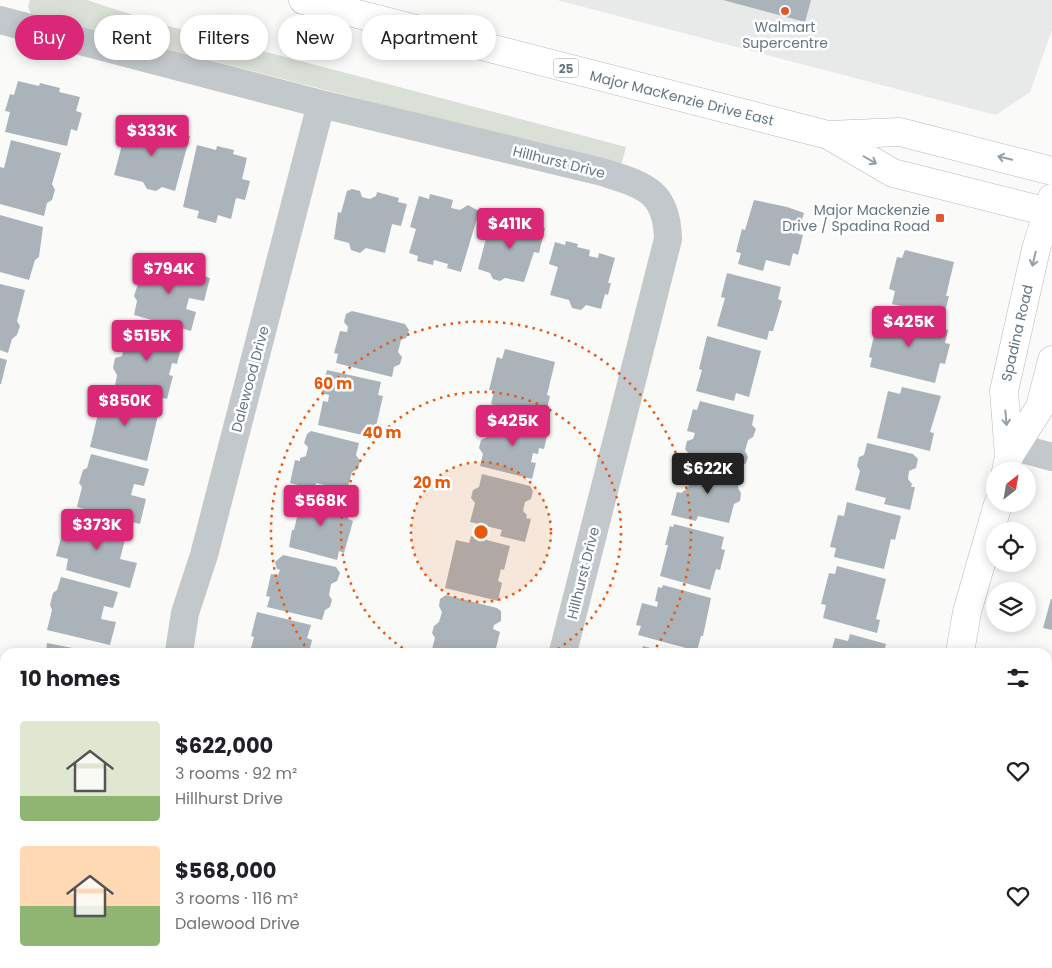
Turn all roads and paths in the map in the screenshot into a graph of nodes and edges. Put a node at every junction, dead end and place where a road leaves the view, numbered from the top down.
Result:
1 (303, 0) edge
2 (0, 20) edge
3 (321, 104) junction
4 (828, 135) junction
5 (1052, 171) edge
6 (1051, 208) edge
7 (1052, 360) edge
8 (1052, 457) edge
9 (1010, 458) edge
10 (996, 512) edge
11 (180, 648) edge
12 (565, 648) edge
13 (961, 648) edge

1 - 4 main road, Major MacKenzie Drive East / 25
2 - 3 street, Hillhurst Drive
3 - 11 street, Dalewood Drive
3 - 12 street, Hillhurst Drive
5 -> 4 main road, Major MacKenzie Drive East / 25
4 -> 6 main road, Major MacKenzie Drive East / 25
6 -> 9 main road, Spadina Road
7 - 9 main road
8 - 9 street
10 - 13 main road

